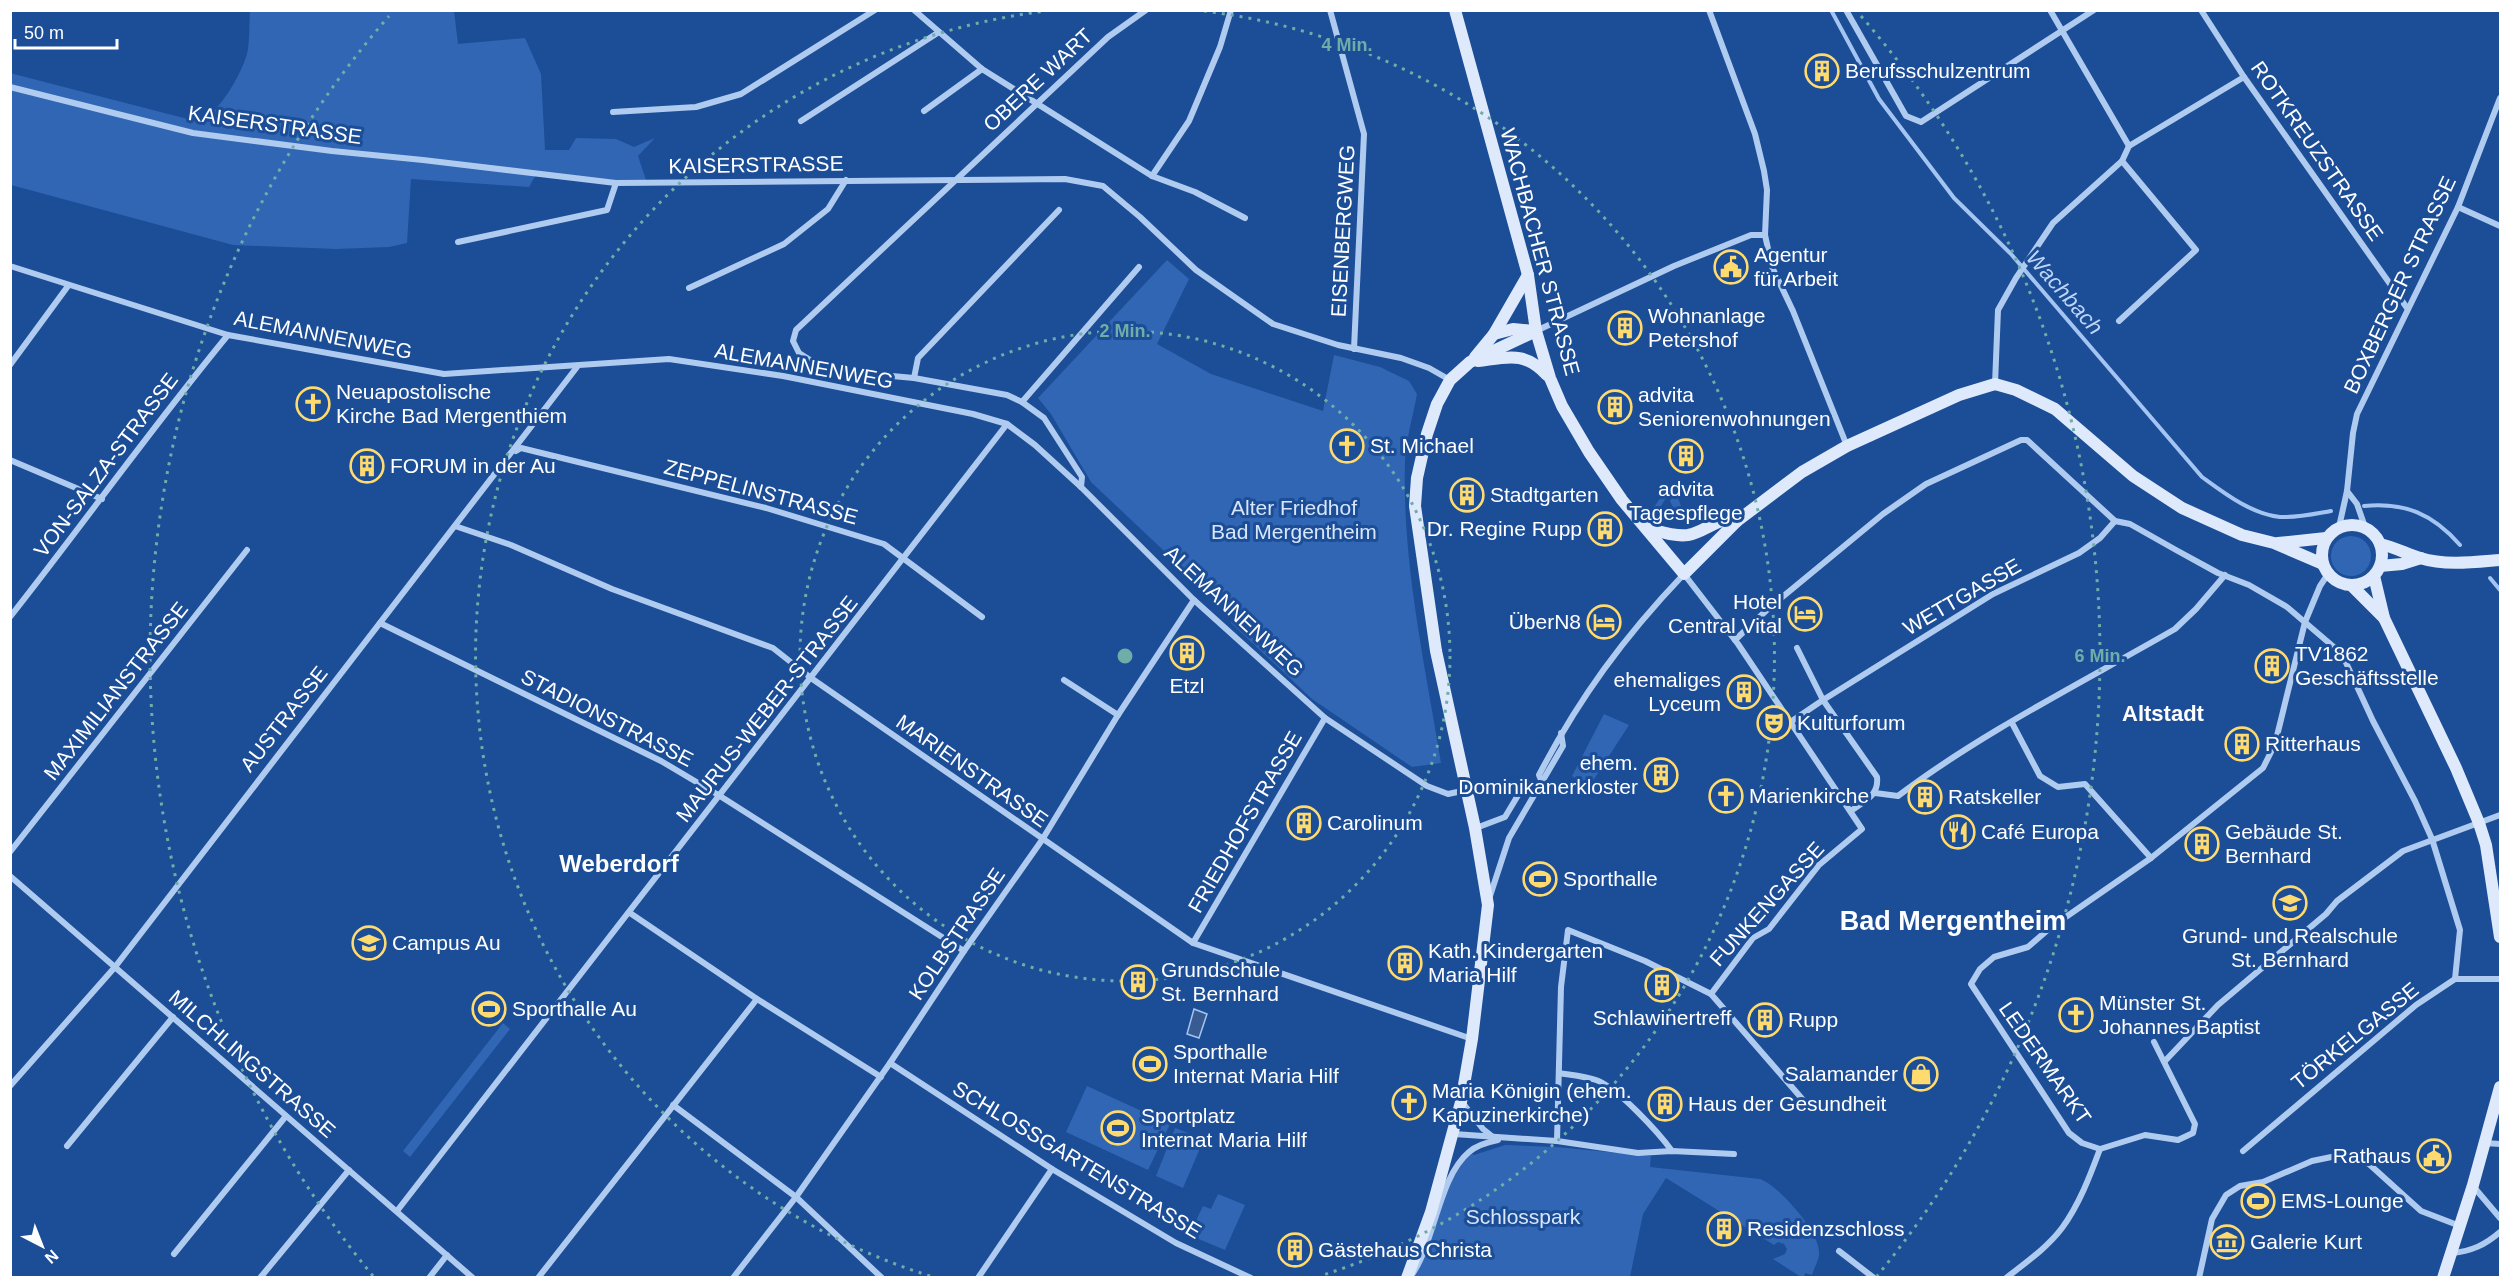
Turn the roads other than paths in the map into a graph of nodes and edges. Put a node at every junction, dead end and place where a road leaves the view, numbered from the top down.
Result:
1 (875, 10) edge
2 (1146, 10) edge
3 (1231, 10) edge
4 (1330, 10) edge
5 (1455, 10) edge
6 (1709, 10) edge
7 (1846, 10) edge
8 (2050, 10) edge
9 (2094, 10) edge
10 (2201, 10) edge
11 (916, 11) edge
12 (2063, 30) junction
13 (939, 32) junction
14 (982, 69) junction
15 (2244, 77) junction
16 (10, 87) edge
17 (1038, 102) junction
18 (2500, 102) edge
19 (924, 111) dead end
20 (613, 112) dead end
21 (801, 121) dead end
22 (2129, 146) junction
23 (2122, 161) junction
24 (1152, 176) junction
25 (955, 178) junction
26 (846, 180) junction
27 (616, 183) junction
28 (2458, 207) junction
29 (1059, 210) dead end
30 (1245, 218) dead end
31 (2500, 226) edge
32 (1765, 235) junction
33 (458, 242) dead end
34 (10, 266) edge
35 (1139, 267) dead end
36 (1528, 275) junction
37 (68, 286) junction
38 (689, 288) dead end
39 (2407, 308) junction
40 (2119, 321) dead end
41 (1536, 331) junction
42 (1494, 334) junction
43 (228, 335) junction
44 (1354, 349) junction
45 (1470, 363) junction
46 (10, 365) edge
47 (577, 367) junction
48 (915, 378) junction
49 (1550, 378) junction
50 (1450, 380) junction
51 (1995, 384) junction
52 (1022, 402) junction
53 (1007, 424) junction
54 (1847, 446) junction
55 (512, 453) junction
56 (10, 460) edge
57 (1081, 487) junction
58 (2347, 491) junction
59 (102, 499) junction
60 (1737, 521) junction
61 (2115, 522) junction
62 (455, 526) junction
63 (2339, 527) junction
64 (2365, 527) junction
65 (1646, 528) junction
66 (2326, 538) junction
67 (2274, 543) junction
68 (2380, 544) junction
69 (248, 550) dead end
70 (2421, 558) junction
71 (903, 560) junction
72 (2500, 560) edge
73 (2326, 569) junction
74 (2377, 571) junction
75 (1684, 574) junction
76 (2225, 575) junction
77 (2351, 585) junction
78 (1194, 600) junction
79 (10, 617) edge
80 (982, 617) dead end
81 (2384, 618) junction
82 (2305, 622) junction
83 (380, 623) junction
84 (1736, 640) junction
85 (1797, 648) dead end
86 (811, 678) junction
87 (1064, 680) dead end
88 (1822, 700) junction
89 (1118, 715) junction
90 (1325, 718) junction
91 (1792, 721) junction
92 (2012, 723) junction
93 (1542, 782) junction
94 (1467, 790) junction
95 (1875, 793) junction
96 (720, 796) junction
97 (1851, 811) junction
98 (2500, 815) edge
99 (2478, 824) junction
100 (1475, 828) junction
101 (2432, 839) junction
102 (1042, 840) junction
103 (10, 852) edge
104 (2151, 858) junction
105 (10, 876) edge
106 (1488, 905) junction
107 (630, 913) junction
108 (2500, 937) edge
109 (1193, 943) junction
110 (964, 951) junction
111 (115, 967) junction
112 (2455, 979) junction
113 (2500, 979) edge
114 (1711, 994) junction
115 (757, 999) junction
116 (173, 1017) junction
117 (1472, 1039) junction
118 (2154, 1042) dead end
119 (2165, 1061) junction
120 (890, 1063) junction
121 (1559, 1073) junction
122 (881, 1077) junction
123 (10, 1086) edge
124 (2500, 1087) edge
125 (1803, 1101) dead end
126 (1461, 1102) junction
127 (673, 1105) junction
128 (286, 1116) junction
129 (1454, 1134) junction
130 (1493, 1137) junction
131 (1508, 1137) junction
132 (1557, 1141) junction
133 (2496, 1145) edge
134 (67, 1146) dead end
135 (2100, 1149) junction
136 (1672, 1151) junction
137 (2242, 1151) dead end
138 (1734, 1154) dead end
139 (1052, 1168) junction
140 (349, 1170) junction
141 (2473, 1185) junction
142 (796, 1197) junction
143 (396, 1211) junction
144 (2500, 1218) edge
145 (2460, 1226) junction
146 (2500, 1232) edge
147 (1839, 1251) dead end
148 (2452, 1253) junction
149 (174, 1254) dead end
150 (447, 1255) junction
151 (260, 1278) edge
152 (429, 1278) edge
153 (473, 1278) edge
154 (538, 1278) edge
155 (733, 1278) edge
156 (882, 1278) edge
157 (978, 1278) edge
158 (1251, 1278) edge
159 (1409, 1278) edge
160 (1874, 1278) edge
161 (2006, 1278) edge
162 (2199, 1278) edge
163 (2443, 1278) edge

1 - 20 street
2 - 17 street, OBERE WART
3 - 24 street
4 - 44 street, EISENBERGWEG
5 - 36 street, WACHBACHER STRASSE
6 - 32 street
7 - 12 street
8 - 12 street
9 - 12 street
10 - 15 street, ROTKREUZSTRASSE
11 - 13 street
12 - 22 street
13 - 14 street
13 - 21 street
14 - 17 street
14 - 19 street
15 - 22 street
15 - 39 street, ROTKREUZSTRASSE
16 - 27 street, KAISERSTRASSE
17 - 24 street
17 - 25 street, OBERE WART
18 - 28 street, BOXBERGER STRASSE
22 - 23 street
23 - 40 street
23 - 51 street
24 - 30 street
25 - 26 street, KAISERSTRASSE
25 - 44 street, KAISERSTRASSE
25 - 48 street, OBERE WART
26 - 27 street, KAISERSTRASSE
26 - 38 street
27 - 33 street
28 - 31 street
28 - 39 street, BOXBERGER STRASSE
29 - 48 street
32 - 41 street
32 - 54 street
34 - 37 street, ALEMANNENWEG
35 - 52 street
36 - 41 street, WACHBACHER STRASSE
36 - 42 street
37 - 43 street, ALEMANNENWEG
37 - 46 street
39 - 58 street, BOXBERGER STRASSE
41 - 42 street
41 - 45 street
41 - 49 street, WACHBACHER STRASSE
42 - 45 street
43 - 47 street, ALEMANNENWEG
43 - 59 street, VON-SALZA-STRASSE
44 - 50 street, KAISERSTRASSE
45 - 49 street
45 - 50 street
47 - 53 street, ALEMANNENWEG
47 - 55 street, AUSTRASSE
48 - 52 street, OBERE WART
49 - 65 street, WACHBACHER STRASSE
50 - 94 street
51 - 54 street
51 - 67 street
52 - 57 street, OBERE WART
53 - 57 street, ALEMANNENWEG
53 - 71 street, MAURUS-WEBER-STRASSE
54 - 60 street
55 - 62 street, AUSTRASSE
55 - 71 street, ZEPPELINSTRASSE
56 - 59 street
57 - 78 street, ALEMANNENWEG
58 - 63 street, BOXBERGER STRASSE
58 - 64 street
59 - 79 street, VON-SALZA-STRASSE
60 - 65 street
60 - 75 street
61 - 76 street
61 - 84 street
61 - 88 street, WETTGASSE
62 - 83 street, AUSTRASSE
62 - 86 street, MARIENSTRASSE
63 - 64 street
63 - 66 street
64 - 68 street
65 - 75 street, WACHBACHER STRASSE
66 - 67 street
66 - 73 street
67 - 73 street
68 - 70 street
68 - 74 street
69 - 103 street, MAXIMILIANSTRASSE
70 - 72 street
70 - 74 street
71 - 80 street, ZEPPELINSTRASSE
71 - 86 street, MAURUS-WEBER-STRASSE
73 - 77 street
73 - 82 street
74 - 77 street
74 - 81 street
75 - 84 street
75 - 93 street
76 - 82 street
76 - 92 street
77 - 81 street
78 - 89 street, KOLBSTRASSE
78 - 90 street, ALEMANNENWEG
81 - 99 street
82 - 101 street
82 - 104 street
83 - 96 street, STADIONSTRASSE
83 - 111 street, AUSTRASSE
84 - 91 street
85 - 88 street
86 - 96 street, MAURUS-WEBER-STRASSE
86 - 102 street, MARIENSTRASSE
87 - 89 street
88 - 91 street, WETTGASSE
88 - 95 street
89 - 102 street, KOLBSTRASSE
90 - 94 street, ALEMANNENWEG
90 - 109 street, FRIEDHOFSTRASSE
91 - 97 street
92 - 95 street
92 - 104 street
93 - 100 street
93 - 106 street
94 - 100 street
95 - 97 street
96 - 107 street, MAURUS-WEBER-STRASSE
96 - 110 street, STADIONSTRASSE
97 - 114 street, FUNKENGASSE
98 - 99 street
99 - 101 street
99 - 108 street
100 - 106 street
101 - 112 street
101 - 119 street
102 - 109 street, MARIENSTRASSE
102 - 110 street, KOLBSTRASSE
104 - 135 street, LEDERMARKT
105 - 111 street, MILCHLINGSTRASSE
106 - 117 street
107 - 115 street
107 - 143 street, MAURUS-WEBER-STRASSE
109 - 117 street, MARIENSTRASSE
110 - 120 street, KOLBSTRASSE
111 - 116 street, MILCHLINGSTRASSE
111 - 123 street, AUSTRASSE
112 - 113 street
112 - 137 street, TÖRKELGASSE
114 - 121 street
114 - 125 street
115 - 122 street
115 - 127 street
116 - 128 street, MILCHLINGSTRASSE
116 - 134 street
117 - 126 street
118 - 119 street
119 - 135 street
120 - 122 street, KOLBSTRASSE
120 - 139 street, SCHLOSSGARTENSTRASSE
121 - 132 street
121 - 136 street
122 - 142 street, KOLBSTRASSE
124 - 133 street
126 - 129 street
126 - 130 street
127 - 142 street
127 - 154 street
128 - 140 street, MILCHLINGSTRASSE
128 - 149 street
129 - 130 street
129 - 159 street
130 - 131 street
131 - 132 street
131 - 159 street
132 - 136 street
133 - 141 street
135 - 161 street
136 - 138 street
139 - 157 street
139 - 158 street, SCHLOSSGARTENSTRASSE
140 - 143 street, MILCHLINGSTRASSE
140 - 151 street
141 - 144 street
141 - 145 street
142 - 155 street, KOLBSTRASSE
142 - 156 street
143 - 150 street, MILCHLINGSTRASSE
145 - 148 street
145 - 162 street
146 - 148 street
147 - 160 street
148 - 163 street
150 - 152 street
150 - 153 street, MILCHLINGSTRASSE

